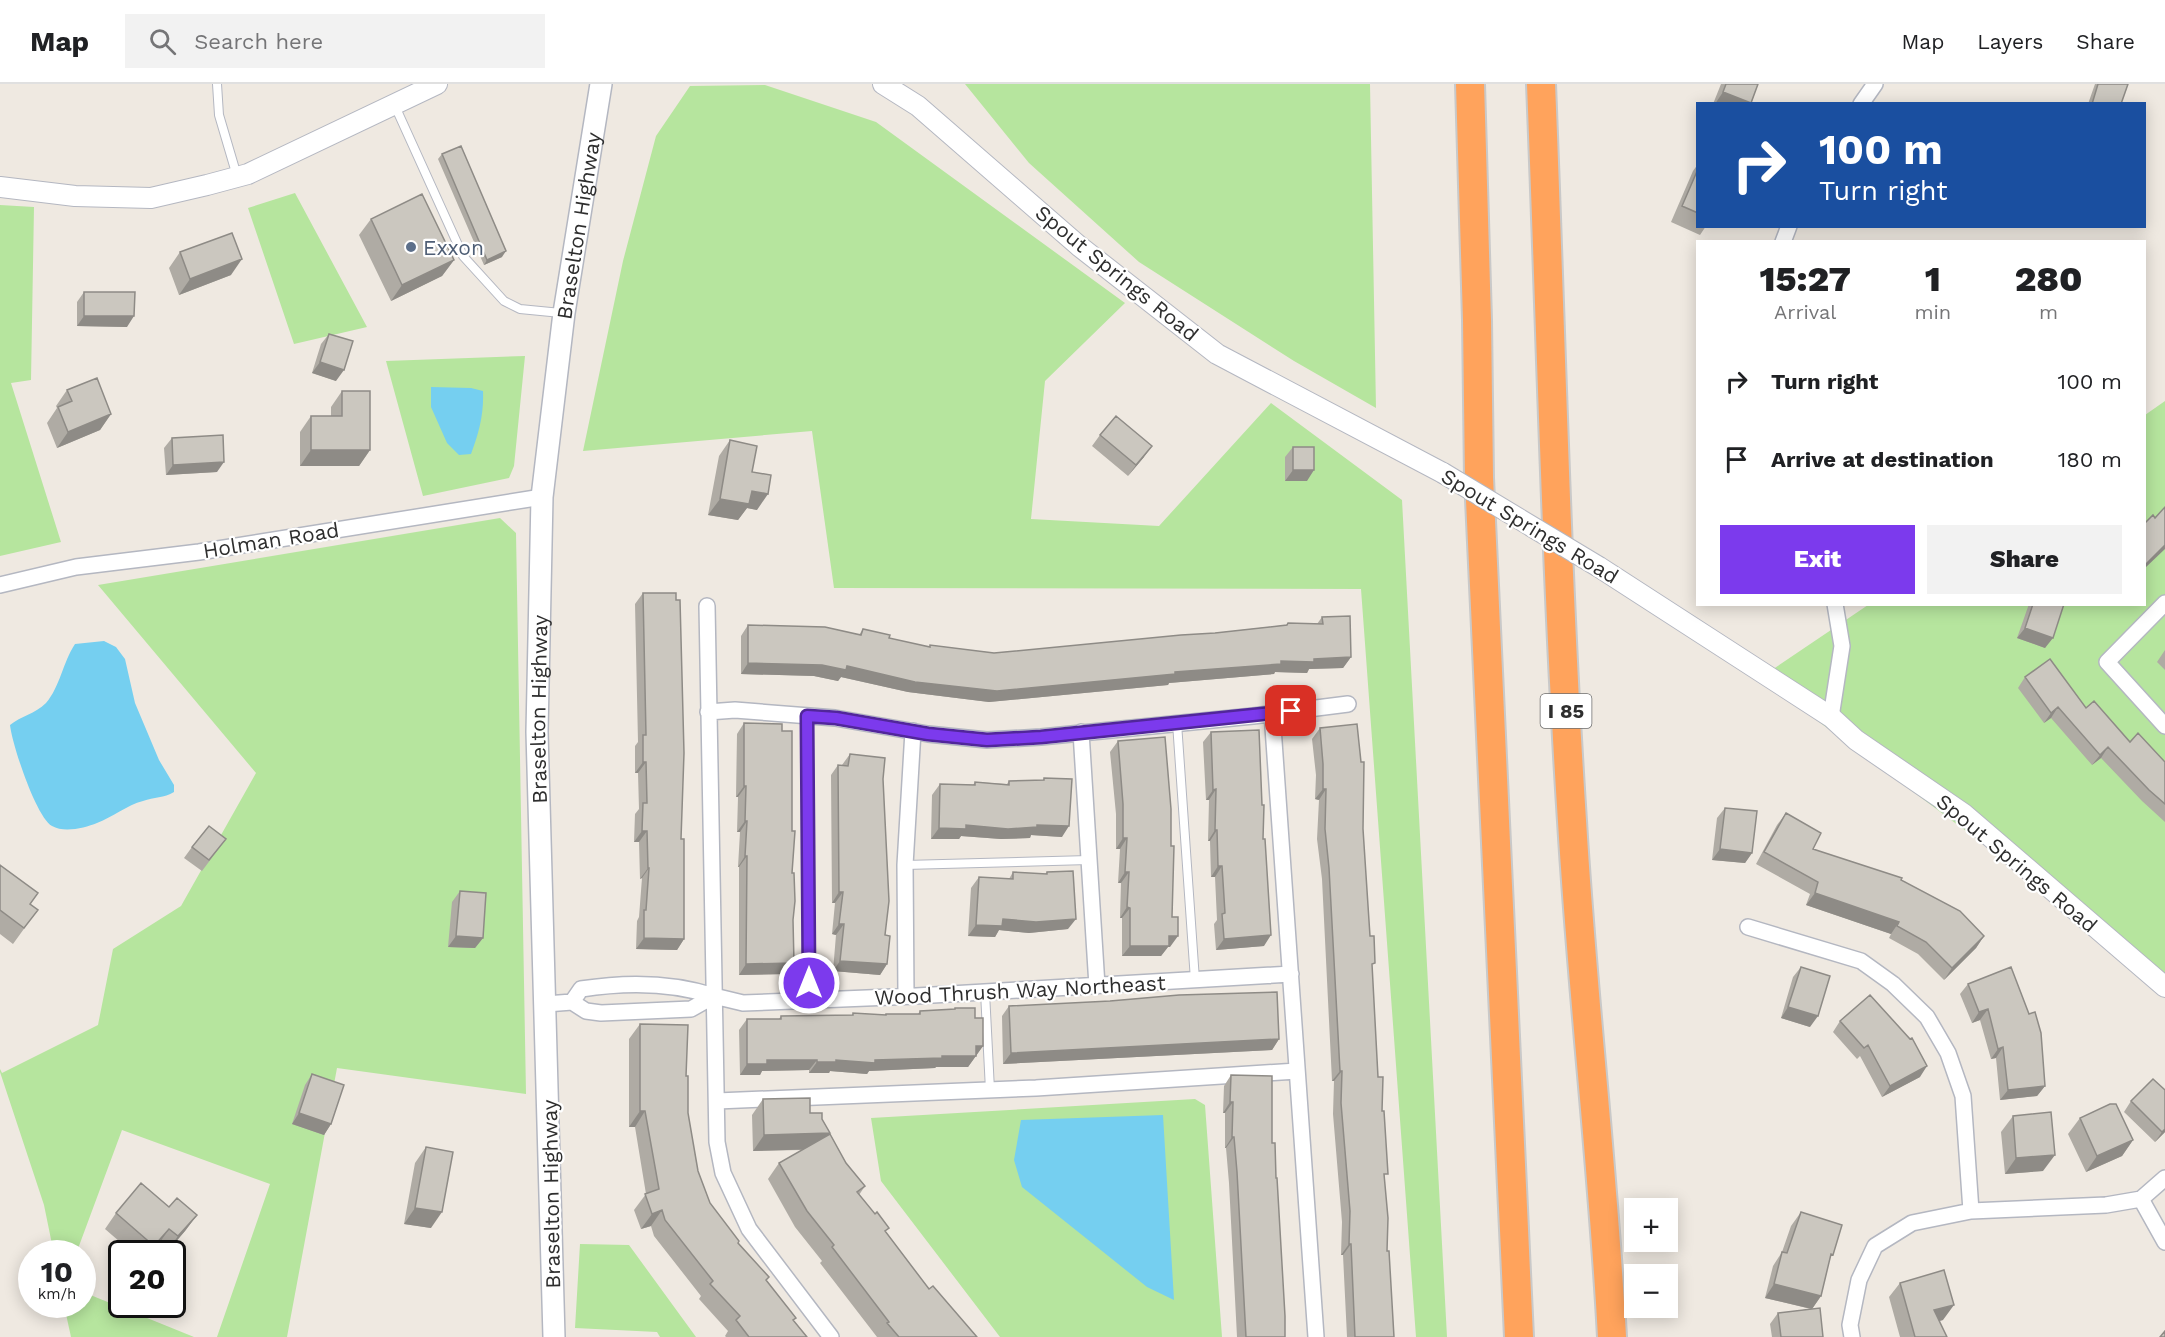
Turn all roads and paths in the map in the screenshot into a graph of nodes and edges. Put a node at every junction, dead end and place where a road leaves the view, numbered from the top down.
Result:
1 (217, 84) edge
2 (437, 84) edge
3 (601, 84) edge
4 (883, 84) edge
5 (1470, 84) edge
6 (1541, 84) edge
7 (1875, 84) edge
8 (1862, 102) edge
9 (394, 105) junction
10 (243, 175) junction
11 (0, 187) edge
12 (564, 314) junction
13 (542, 497) junction
14 (0, 585) edge
15 (2165, 603) edge
16 (707, 606) dead end
17 (1835, 606) edge
18 (1348, 704) dead end
19 (708, 712) junction
20 (1272, 713) junction
21 (807, 716) junction
22 (1831, 717) junction
23 (1177, 723) junction
24 (2165, 726) edge
25 (913, 731) junction
26 (1081, 732) junction
27 (1089, 860) junction
28 (905, 865) junction
29 (1748, 927) dead end
30 (1291, 974) junction
31 (1195, 980) junction
32 (1097, 986) junction
33 (2165, 987) edge
34 (985, 992) junction
35 (714, 996) junction
36 (906, 996) junction
37 (810, 1000) junction
38 (572, 1002) junction
39 (546, 1004) junction
40 (1298, 1071) junction
41 (990, 1090) junction
42 (717, 1101) junction
43 (2165, 1178) edge
44 (2141, 1200) junction
45 (1971, 1211) junction
46 (2165, 1242) edge
47 (554, 1337) edge
48 (831, 1337) edge
49 (1316, 1337) edge
50 (1519, 1337) edge
51 (1612, 1337) edge
52 (1852, 1337) edge

1 - 10 lane
2 - 9 street
3 - 12 main road, Braselton Highway
4 - 22 street, Spout Springs Road, bridge
5 - 50 highway
6 - 51 highway, I 85
7 - 8 street
9 - 10 street
9 - 12 lane
10 - 11 street
12 - 13 main road, Braselton Highway
13 - 14 street, Holman Road
13 - 39 main road, Braselton Highway
15 - 24 street
16 - 19 street
17 - 22 street
18 - 20 street
19 - 21 street
19 - 35 street
20 - 23 street
20 - 30 street
21 - 25 street
21 - 37 lane
22 - 33 street, Spout Springs Road
23 - 26 street
23 - 31 lane
25 - 26 street
25 - 28 street
26 - 27 street
27 - 28 lane
27 - 32 street
28 - 36 street
29 - 45 street
30 - 31 street, Wood Thrush Way Northeast
30 - 40 street
31 - 32 street, Wood Thrush Way Northeast
32 - 34 street, Wood Thrush Way Northeast
34 - 36 street, Wood Thrush Way Northeast
34 - 41 lane
35 - 37 street, Wood Thrush Way Northeast
35 - 38 street
35 - 38 street, Wood Thrush Way Northeast
35 - 42 street
36 - 37 street, Wood Thrush Way Northeast
38 - 39 street
39 - 47 main road, Braselton Highway
40 - 41 street
40 - 49 street
41 - 42 street
42 - 48 street
43 - 44 street
44 - 45 street
44 - 46 street
45 - 52 street

